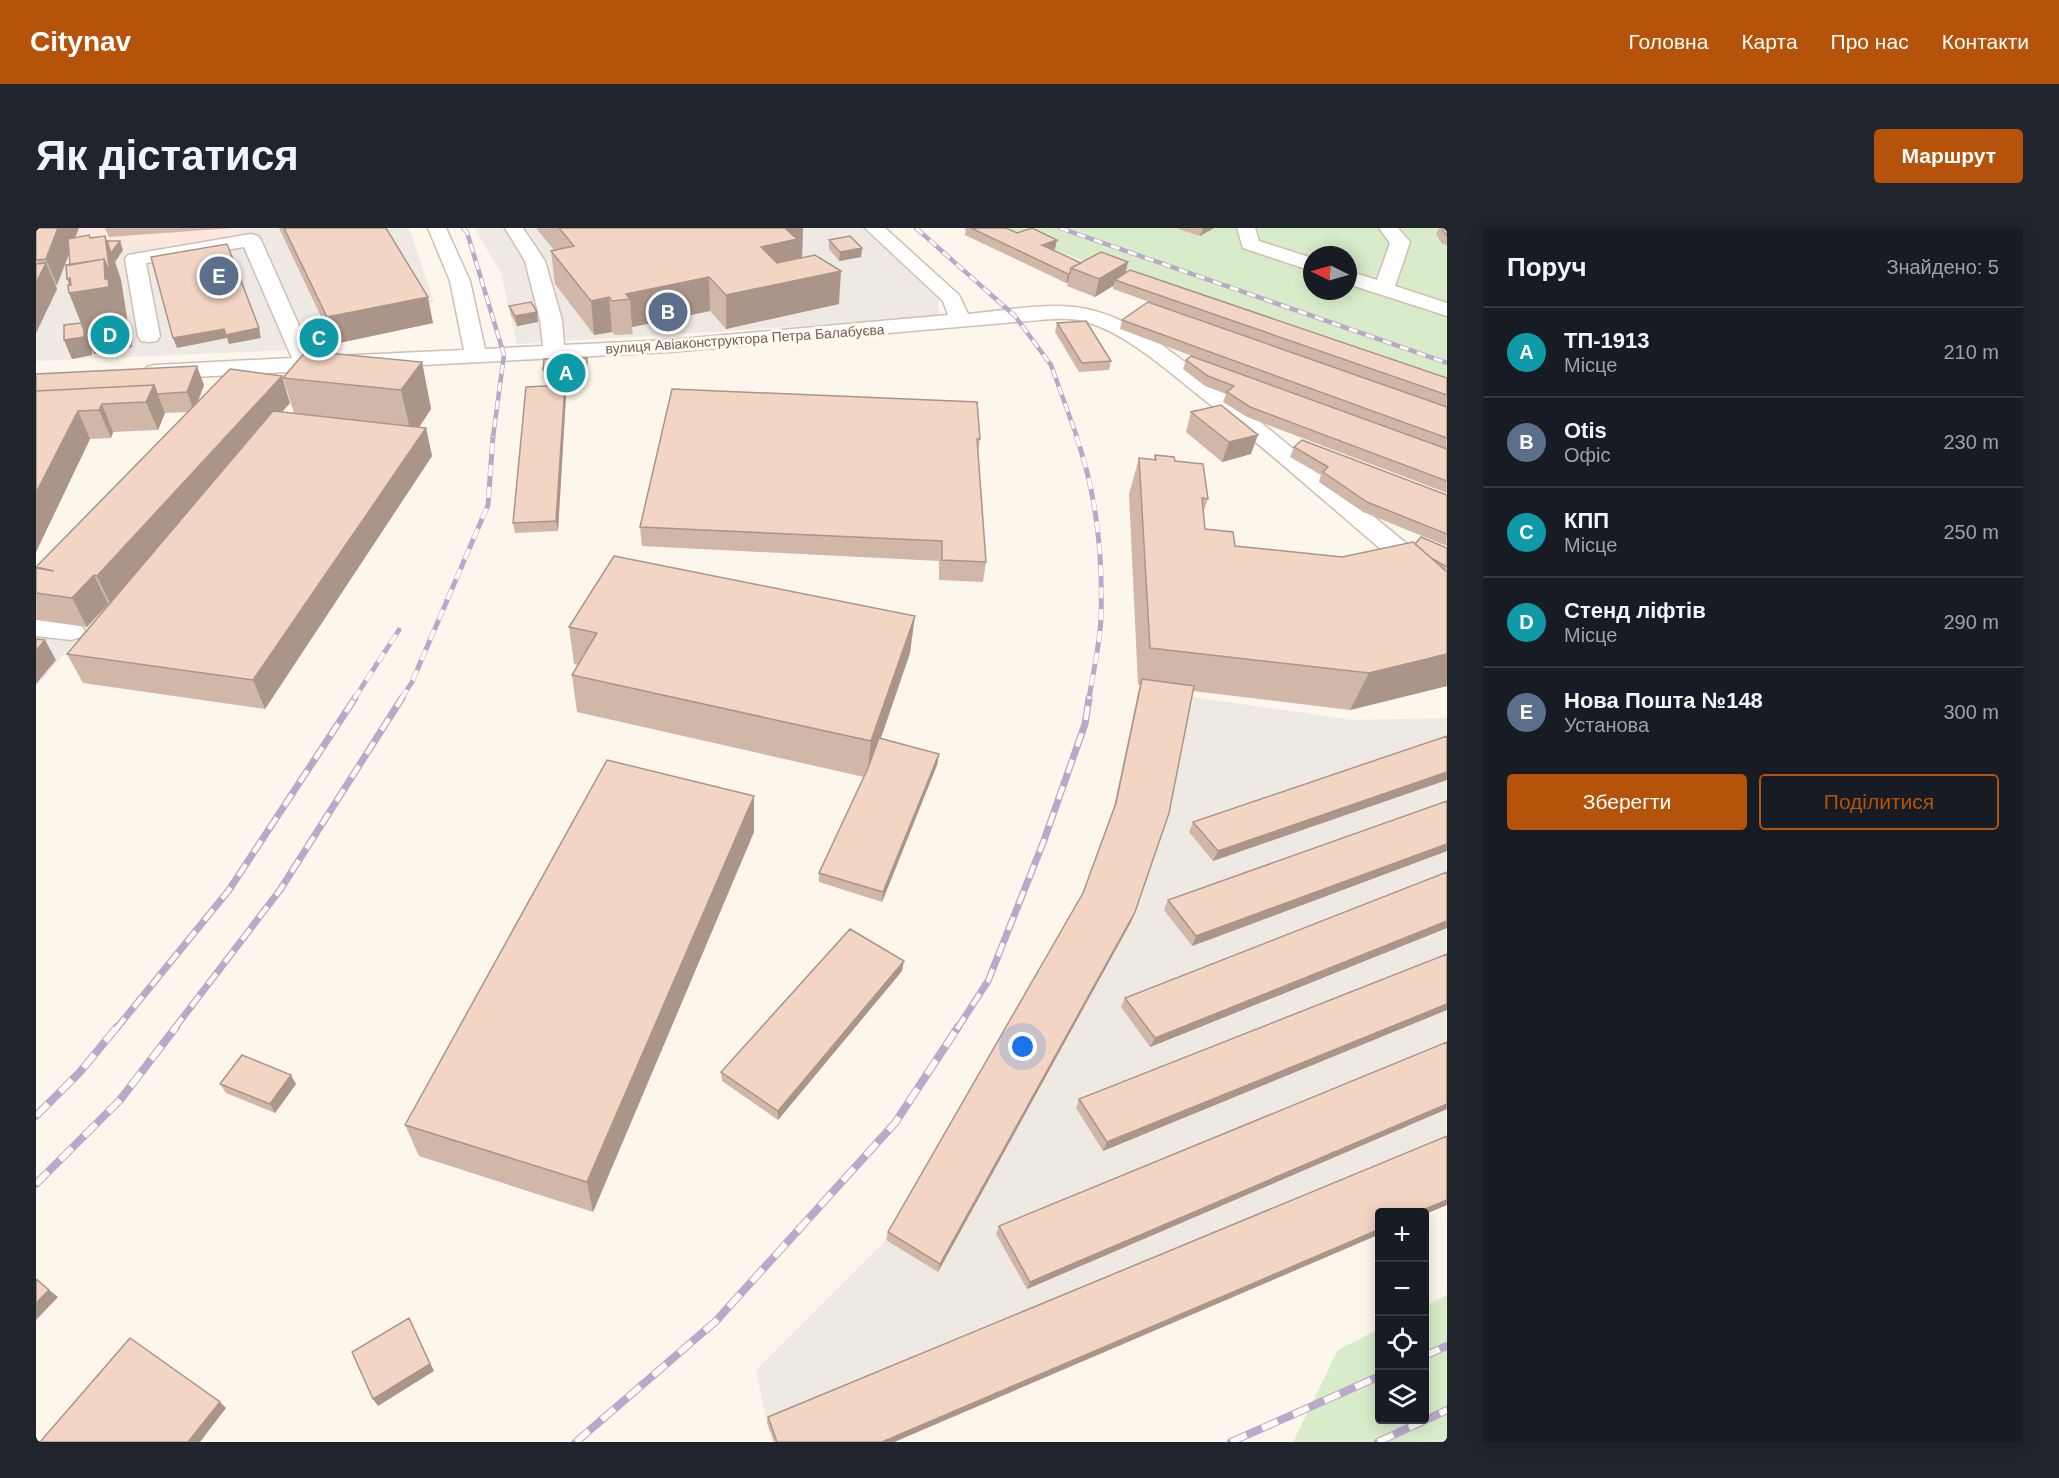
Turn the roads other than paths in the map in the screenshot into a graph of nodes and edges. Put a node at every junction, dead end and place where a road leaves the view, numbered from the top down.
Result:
1 (437, 228) edge
2 (514, 228) edge
3 (874, 228) edge
4 (1246, 228) edge
5 (1388, 228) edge
6 (1303, 261) edge
7 (1357, 280) edge
8 (1384, 289) junction
9 (1447, 310) edge
10 (961, 321) junction
11 (148, 336) dead end
12 (554, 353) junction
13 (476, 356) junction
14 (304, 363) junction
15 (129, 374) edge
16 (1447, 590) edge
17 (36, 627) edge
18 (71, 632) dead end

1 - 13 street
2 - 12 street
3 - 10 street
4 - 6 street
5 - 8 street
7 - 8 street
8 - 9 street
10 - 12 street, вулиця Авіаконструктора Петра Балабуєва
10 - 16 street, вулиця Авіаконструктора Петра Балабуєва
11 - 14 street
12 - 13 street, вулиця Авіаконструктора Петра Балабуєва
13 - 14 street, вулиця Авіаконструктора Петра Балабуєва
14 - 15 street, вулиця Авіаконструктора Петра Балабуєва
17 - 18 street

